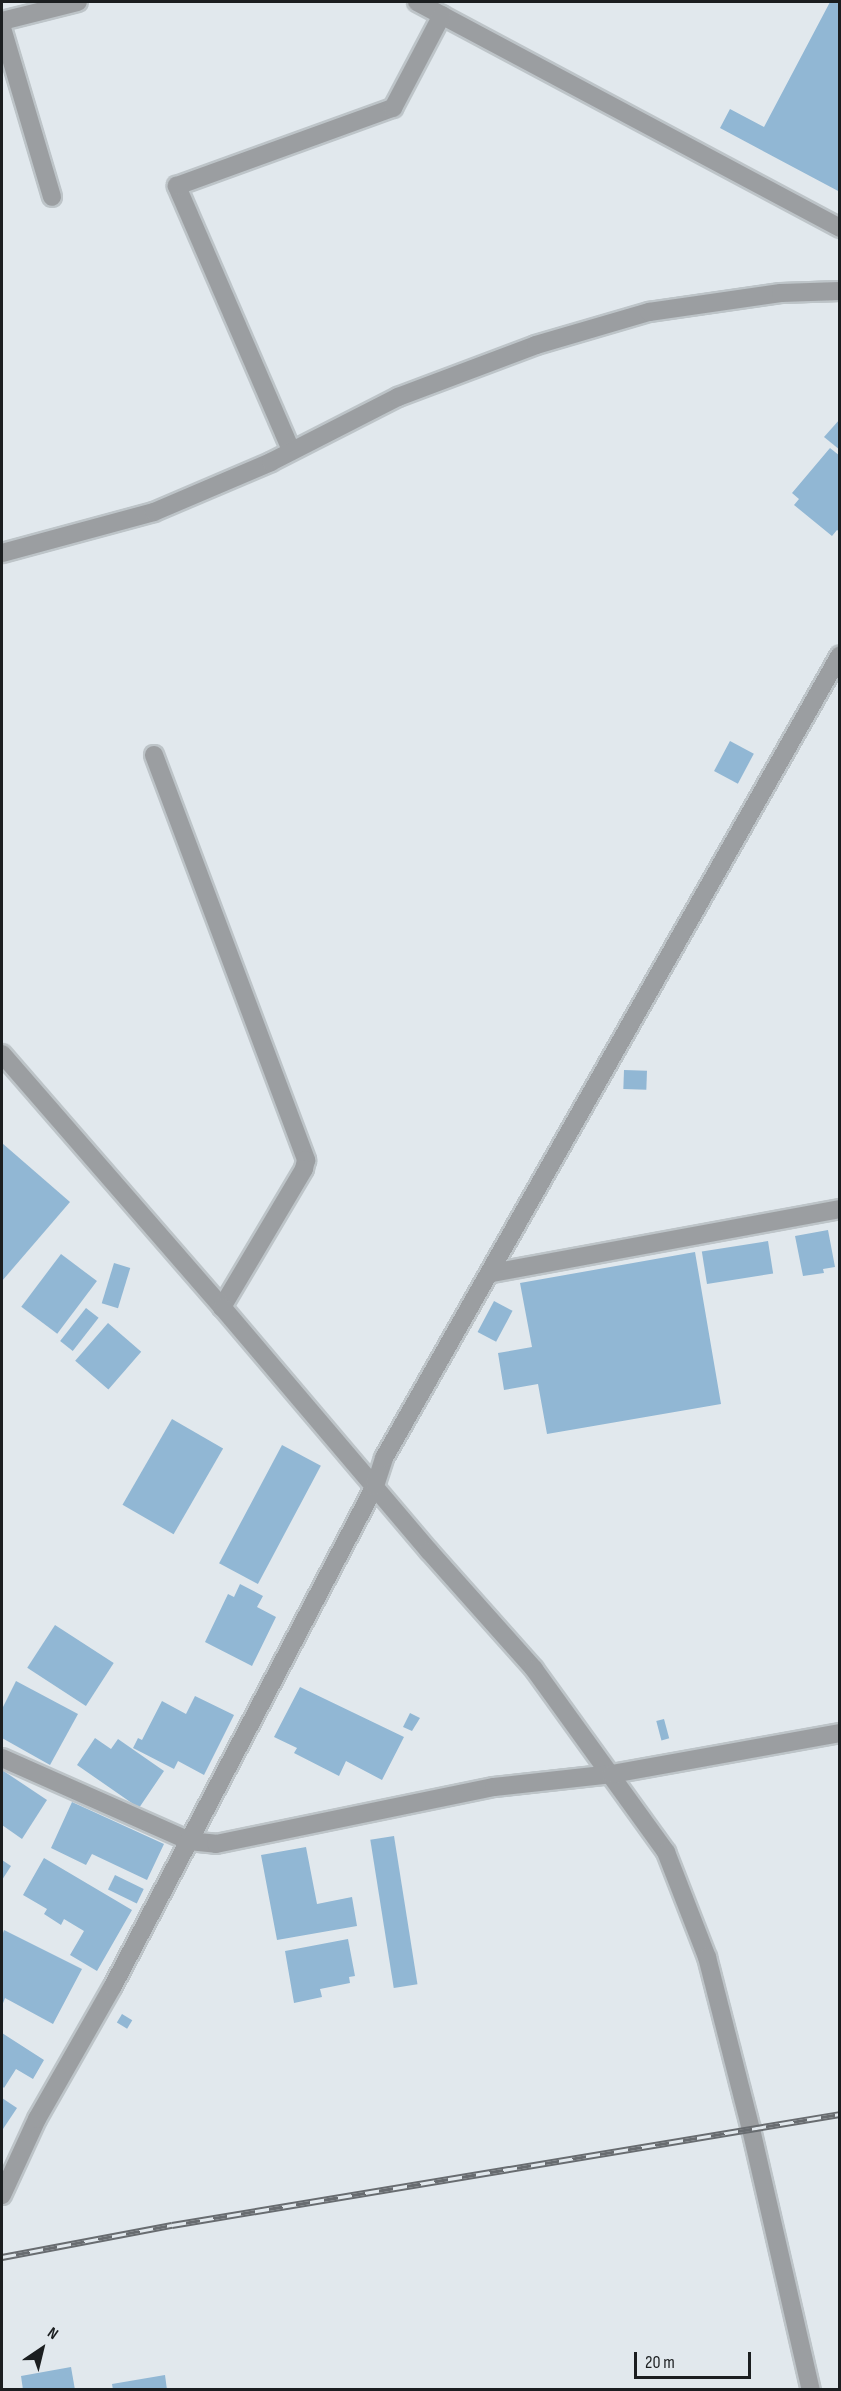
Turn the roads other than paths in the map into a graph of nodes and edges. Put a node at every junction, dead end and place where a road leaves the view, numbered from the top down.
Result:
1 (78, 2) edge
2 (417, 2) edge
3 (442, 15) junction
4 (2, 21) edge
5 (2, 28) edge
6 (52, 197) dead end
7 (840, 228) edge
8 (840, 291) edge
9 (291, 450) junction
10 (2, 553) edge
11 (840, 656) edge
12 (154, 755) dead end
13 (2, 1054) edge
14 (840, 1209) edge
15 (492, 1273) junction
16 (222, 1307) junction
17 (375, 1486) junction
18 (840, 1733) edge
19 (2, 1758) edge
20 (612, 1774) junction
21 (189, 1841) junction
22 (2, 2195) edge
23 (811, 2390) edge

1 - 4 street
2 - 3 street
3 - 7 street
3 - 9 street
5 - 6 street
8 - 9 street
9 - 10 street
11 - 15 street
12 - 16 street
13 - 16 street
14 - 15 street
15 - 17 street
16 - 17 street
17 - 20 street
17 - 21 street
18 - 20 street
19 - 21 street
20 - 21 street
20 - 23 street
21 - 22 street

